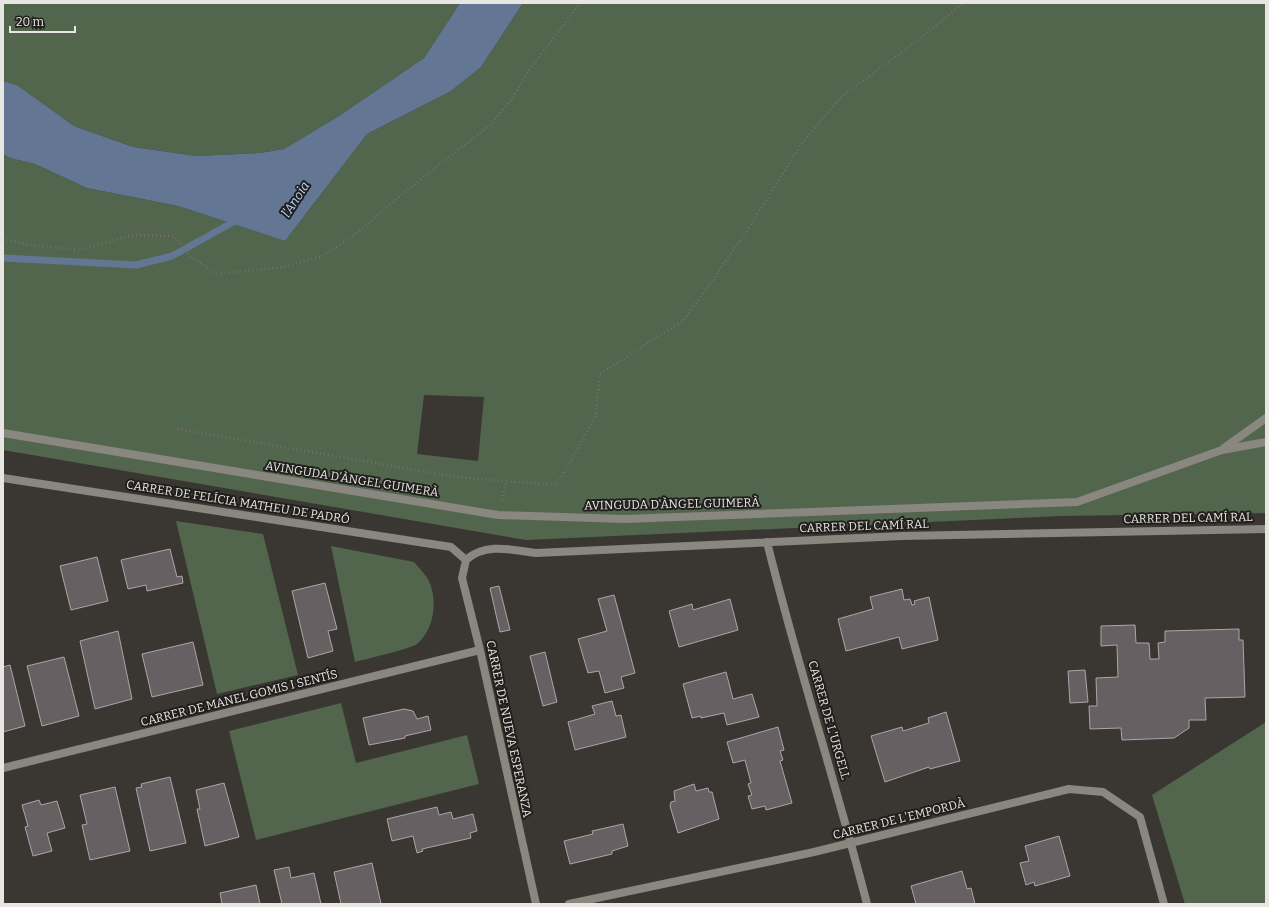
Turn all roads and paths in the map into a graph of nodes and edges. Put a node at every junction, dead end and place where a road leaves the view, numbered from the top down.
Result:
1 (580, 3) edge
2 (963, 3) edge
3 (3, 239) edge
4 (1266, 418) edge
5 (178, 429) dead end
6 (3, 433) edge
7 (1266, 442) edge
8 (1222, 450) junction
9 (3, 478) edge
10 (506, 480) junction
11 (498, 515) junction
12 (1266, 529) edge
13 (767, 542) junction
14 (466, 560) junction
15 (480, 650) junction
16 (3, 768) edge
17 (852, 843) junction
18 (536, 904) edge
19 (569, 904) edge
20 (867, 904) edge
21 (1164, 904) edge

1 - 3 path
2 - 10 path
4 - 8 street
5 - 10 path
6 - 11 street, AVINGUDA D'ÀNGEL GUIMERÀ
7 - 8 street, AVINGUDA D'ÀNGEL GUIMERÀ
8 - 11 street, AVINGUDA D'ÀNGEL GUIMERÀ
9 - 14 street, CARRER DE FELÍCIA MATHEU DE PADRÓ
10 - 11 path
12 - 13 street, CARRER DEL CAMÍ RAL
13 - 14 street, CARRER DEL CAMÍ RAL
13 - 17 street, CARRER DE L'URGELL
14 - 15 street, CARRER DE NUEVA ESPERANZA
15 - 16 street, CARRER DE MANEL GOMIS I SENTÍS
15 - 18 street, CARRER DE NUEVA ESPERANZA
17 - 19 street, CARRER DE L'EMPORDÀ
17 - 20 street, CARRER DE L'URGELL
17 - 21 street, CARRER DE L'EMPORDÀ

